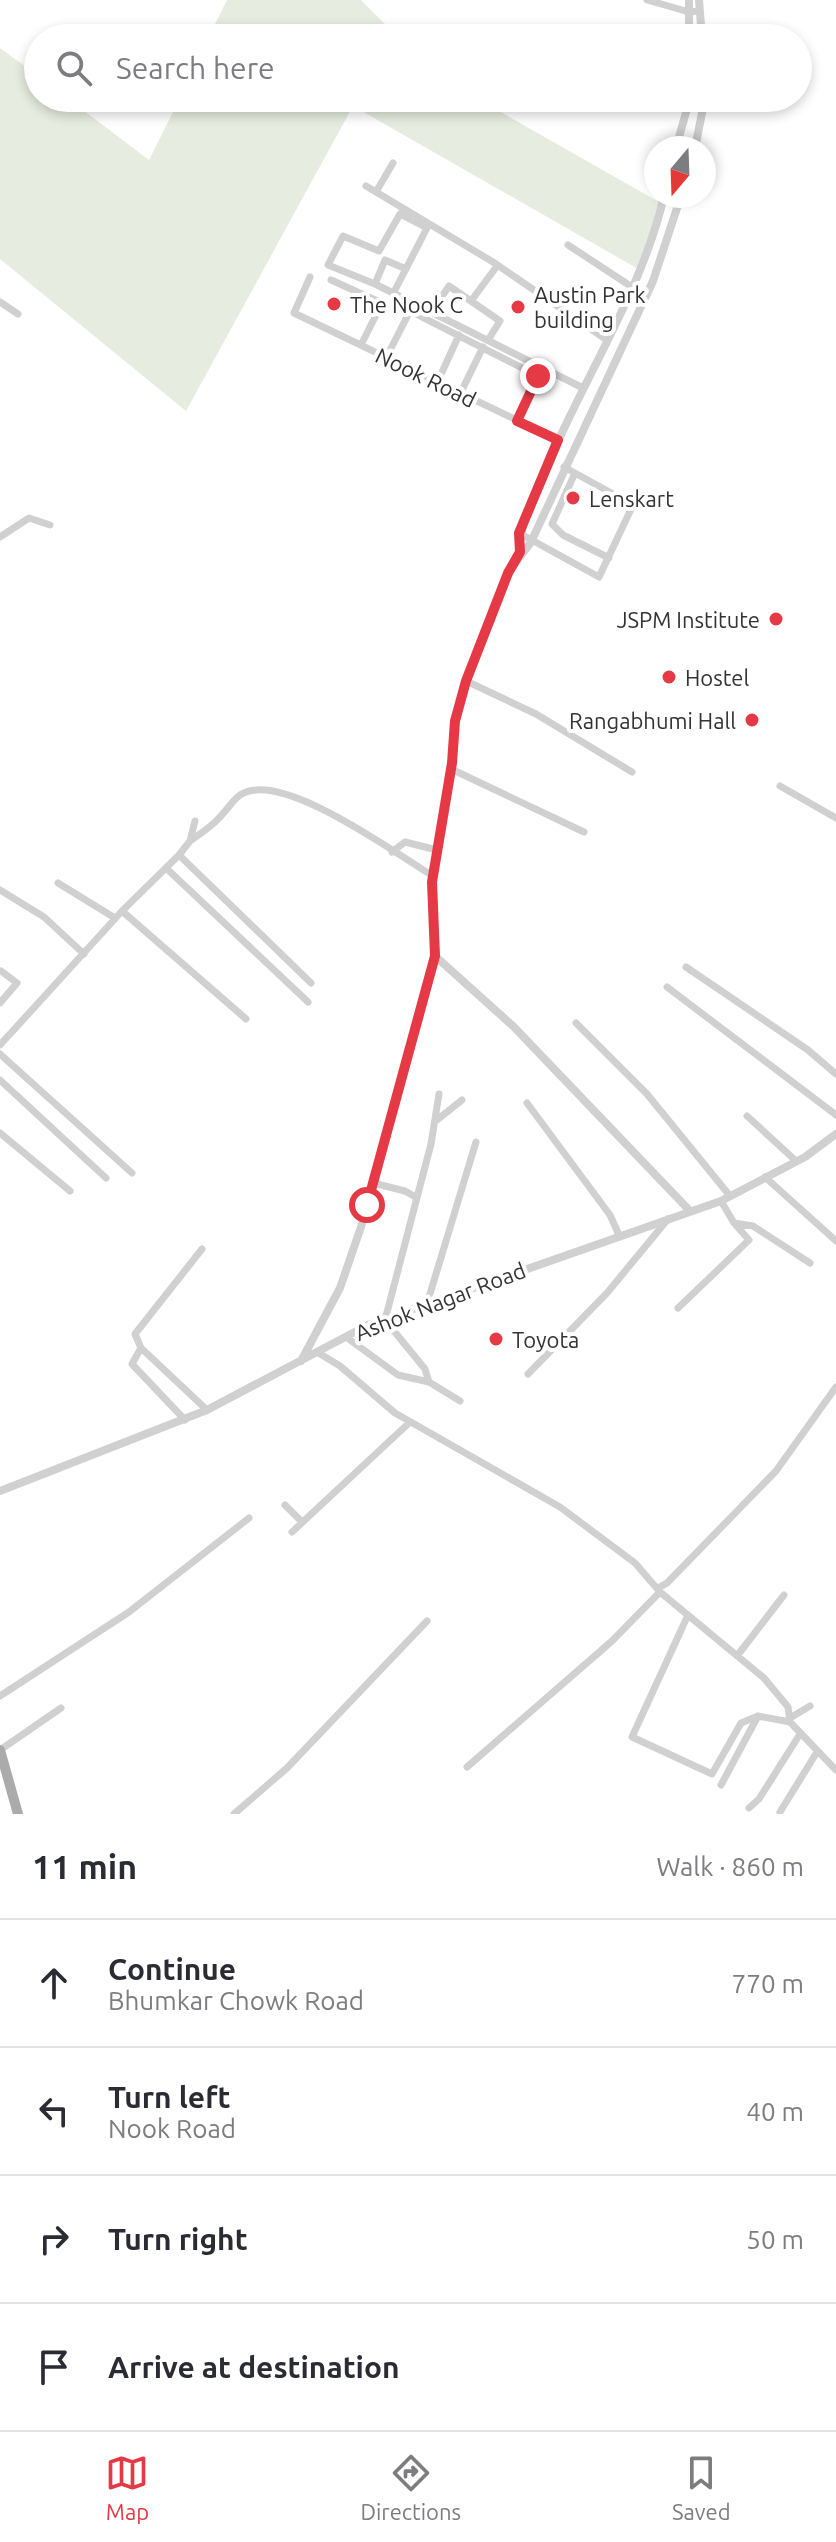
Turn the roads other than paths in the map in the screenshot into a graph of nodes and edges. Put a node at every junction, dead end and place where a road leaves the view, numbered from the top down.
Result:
1 (647, 0) edge
2 (689, 0) edge
3 (699, 0) edge
4 (699, 11) junction
5 (689, 12) junction
6 (689, 24) edge
7 (700, 24) edge
8 (686, 112) edge
9 (702, 112) edge
10 (679, 136) edge
11 (697, 136) edge
12 (393, 163) dead end
13 (366, 186) dead end
14 (376, 192) junction
15 (660, 208) edge
16 (677, 208) edge
17 (568, 245) dead end
18 (497, 266) junction
19 (406, 269) junction
20 (310, 277) dead end
21 (331, 280) dead end
22 (375, 284) junction
23 (632, 287) junction
24 (394, 292) junction
25 (471, 301) junction
26 (0, 302) edge
27 (432, 311) junction
28 (18, 314) dead end
29 (459, 335) junction
30 (607, 340) junction
31 (486, 343) junction
32 (361, 345) junction
33 (386, 358) junction
34 (437, 383) junction
35 (583, 388) junction
36 (460, 394) junction
37 (597, 395) junction
38 (517, 421) junction
39 (558, 440) junction
40 (564, 467) junction
41 (575, 473) junction
42 (50, 525) dead end
43 (519, 533) junction
44 (0, 537) edge
45 (531, 542) junction
46 (520, 552) junction
47 (609, 558) junction
48 (466, 681) junction
49 (451, 769) junction
50 (632, 772) dead end
51 (780, 786) dead end
52 (836, 818) edge
53 (195, 821) dead end
54 (584, 832) dead end
55 (190, 841) junction
56 (437, 850) junction
57 (392, 852) junction
58 (179, 855) junction
59 (166, 868) junction
60 (433, 876) junction
61 (58, 883) dead end
62 (0, 890) edge
63 (122, 911) junction
64 (115, 918) junction
65 (84, 954) junction
66 (435, 956) junction
67 (686, 967) dead end
68 (1, 971) edge
69 (311, 983) dead end
70 (667, 987) dead end
71 (308, 1002) dead end
72 (0, 1003) edge
73 (246, 1019) dead end
74 (576, 1023) dead end
75 (0, 1045) edge
76 (0, 1054) edge
77 (836, 1074) edge
78 (0, 1080) edge
79 (439, 1094) dead end
80 (462, 1100) dead end
81 (527, 1103) dead end
82 (836, 1115) edge
83 (747, 1116) dead end
84 (437, 1120) junction
85 (0, 1133) edge
86 (836, 1134) edge
87 (476, 1142) dead end
88 (796, 1161) junction
89 (132, 1173) dead end
90 (765, 1177) junction
91 (106, 1178) dead end
92 (373, 1183) junction
93 (70, 1191) dead end
94 (417, 1198) junction
95 (726, 1198) junction
96 (690, 1211) junction
97 (668, 1219) junction
98 (734, 1223) junction
99 (619, 1235) junction
100 (836, 1241) edge
101 (202, 1249) dead end
102 (810, 1263) dead end
103 (426, 1307) junction
104 (678, 1308) dead end
105 (385, 1320) junction
106 (346, 1337) junction
107 (141, 1348) junction
108 (317, 1352) junction
109 (301, 1361) junction
110 (528, 1374) dead end
111 (429, 1382) junction
112 (836, 1387) edge
113 (460, 1401) dead end
114 (207, 1410) junction
115 (185, 1420) junction
116 (410, 1422) junction
117 (0, 1491) edge
118 (285, 1505) dead end
119 (249, 1518) dead end
120 (302, 1522) junction
121 (292, 1532) dead end
122 (659, 1590) junction
123 (784, 1595) dead end
124 (688, 1615) junction
125 (427, 1621) dead end
126 (737, 1656) junction
127 (0, 1696) edge
128 (810, 1706) dead end
129 (61, 1708) dead end
130 (758, 1716) junction
131 (790, 1720) junction
132 (800, 1734) junction
133 (0, 1750) edge
134 (817, 1752) junction
135 (467, 1767) dead end
136 (836, 1770) edge
137 (721, 1785) dead end
138 (749, 1808) dead end
139 (780, 1812) dead end
140 (18, 1814) edge
141 (234, 1814) edge

1 - 5 street
2 - 5 street
3 - 4 street
4 - 5 street
4 - 7 street
5 - 6 street
8 - 10 street
9 - 11 street
12 - 14 street
13 - 14 street
14 - 18 street
15 - 23 street
16 - 37 street
17 - 23 street
18 - 25 street
18 - 30 street
19 - 22 street
19 - 22 street
19 - 24 street
20 - 32 street, Nook Road
21 - 32 street
22 - 24 street
23 - 30 street
24 - 27 street
25 - 27 street
25 - 31 street
26 - 28 street
27 - 31 street
29 - 31 street
29 - 33 street
29 - 34 street
30 - 35 street
31 - 35 street
31 - 36 street
31 - 38 street
32 - 33 street, Nook Road
33 - 34 street, Nook Road
34 - 36 street, Nook Road
35 - 37 street
35 - 39 street
36 - 38 street, Nook Road
37 - 40 street
38 - 39 street, Nook Road
39 - 43 street
40 - 41 street
40 - 45 street
41 - 47 street
41 - 47 street
42 - 44 street
43 - 45 street
43 - 46 street
45 - 46 street
45 - 47 street
46 - 48 street
48 - 49 street
48 - 50 street
49 - 54 street
49 - 56 street
51 - 52 street
53 - 55 street
55 - 57 street
55 - 58 street
56 - 57 street
56 - 60 street
57 - 60 street
58 - 59 street
58 - 69 street
59 - 63 street
59 - 71 street
60 - 66 street
61 - 64 street
62 - 65 street
63 - 64 street
63 - 73 street
64 - 65 street
65 - 75 street
66 - 92 street
66 - 96 street
67 - 77 street
68 - 72 street
70 - 82 street
74 - 95 street
76 - 89 street
78 - 91 street
79 - 84 street
80 - 84 street
81 - 99 street
83 - 88 street
84 - 94 street
85 - 93 street
86 - 88 street, Ashok Nagar Road
87 - 103 street
88 - 90 street, Ashok Nagar Road
90 - 95 street, Ashok Nagar Road
90 - 100 street
92 - 94 street
92 - 109 street
94 - 105 street
95 - 96 street, Ashok Nagar Road
95 - 98 street
96 - 97 street, Ashok Nagar Road
97 - 99 street, Ashok Nagar Road
97 - 110 street
98 - 102 street
98 - 104 street
99 - 103 street, Ashok Nagar Road
101 - 107 street
103 - 105 street, Ashok Nagar Road
105 - 106 street, Ashok Nagar Road
105 - 111 street
106 - 108 street, Ashok Nagar Road
106 - 111 street
107 - 114 street
107 - 115 street
108 - 109 street, Ashok Nagar Road
108 - 116 street
109 - 114 street, Ashok Nagar Road
111 - 113 street
112 - 122 street
114 - 115 street, Ashok Nagar Road
115 - 117 street, Ashok Nagar Road
116 - 120 street
116 - 122 street
118 - 120 street
119 - 127 street
120 - 121 street
122 - 124 street
122 - 135 street
123 - 126 street
124 - 126 street
124 - 130 street
125 - 141 street
126 - 131 street
128 - 131 street
129 - 133 street
130 - 131 street
130 - 137 street
131 - 132 street
132 - 134 street
132 - 138 street
133 - 140 main road
134 - 136 street
134 - 139 street

